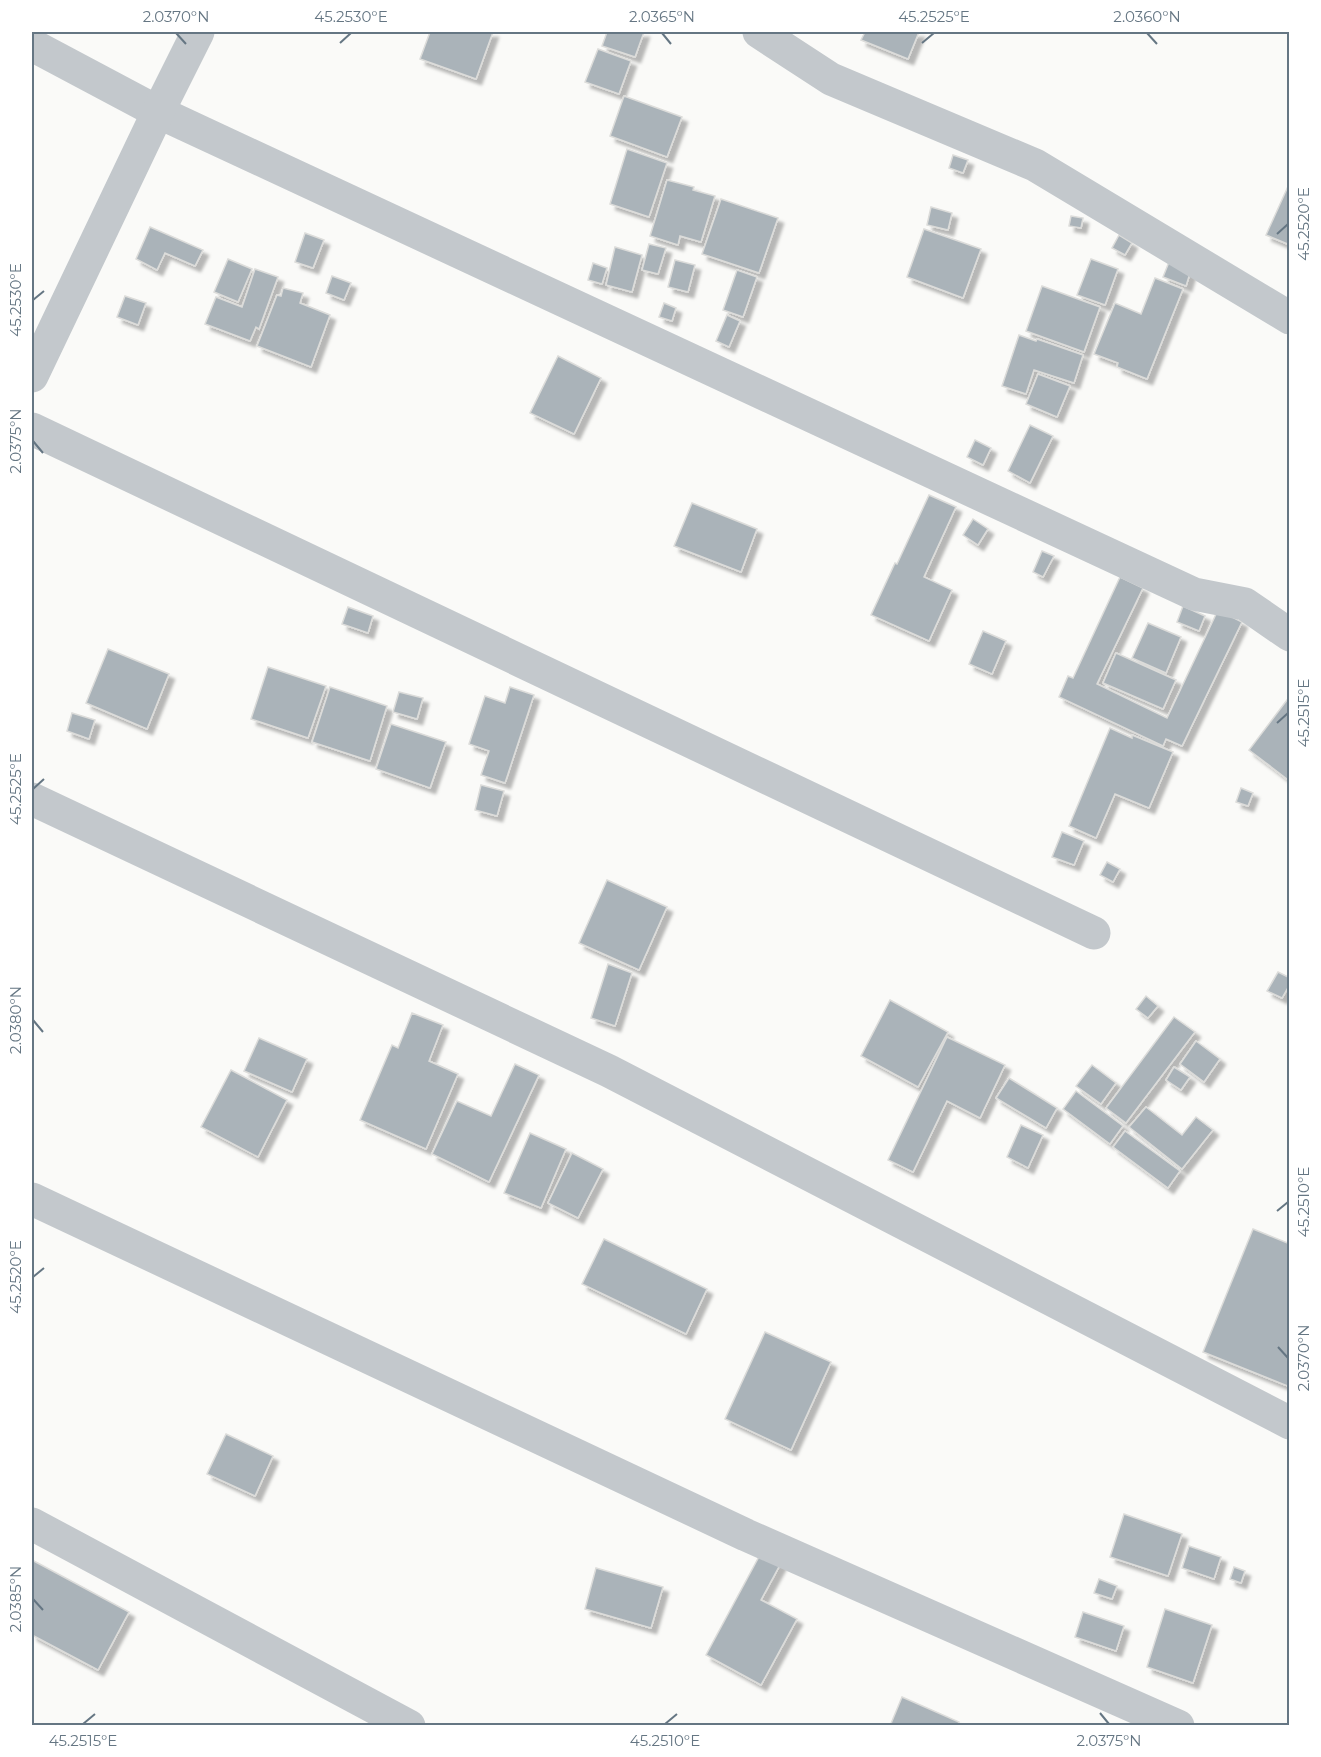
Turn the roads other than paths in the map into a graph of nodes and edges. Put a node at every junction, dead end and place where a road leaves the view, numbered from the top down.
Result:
1 (198, 32) edge
2 (759, 32) edge
3 (32, 45) edge
4 (158, 112) junction
5 (1290, 318) edge
6 (32, 376) edge
7 (32, 429) edge
8 (1290, 635) edge
9 (32, 799) edge
10 (1094, 933) dead end
11 (32, 1199) edge
12 (1290, 1423) edge
13 (32, 1524) edge
14 (409, 1725) edge
15 (1178, 1725) edge

1 - 4 street
2 - 5 street
3 - 4 street
4 - 6 street
4 - 8 street
7 - 10 street
9 - 12 street
11 - 15 street
13 - 14 street

